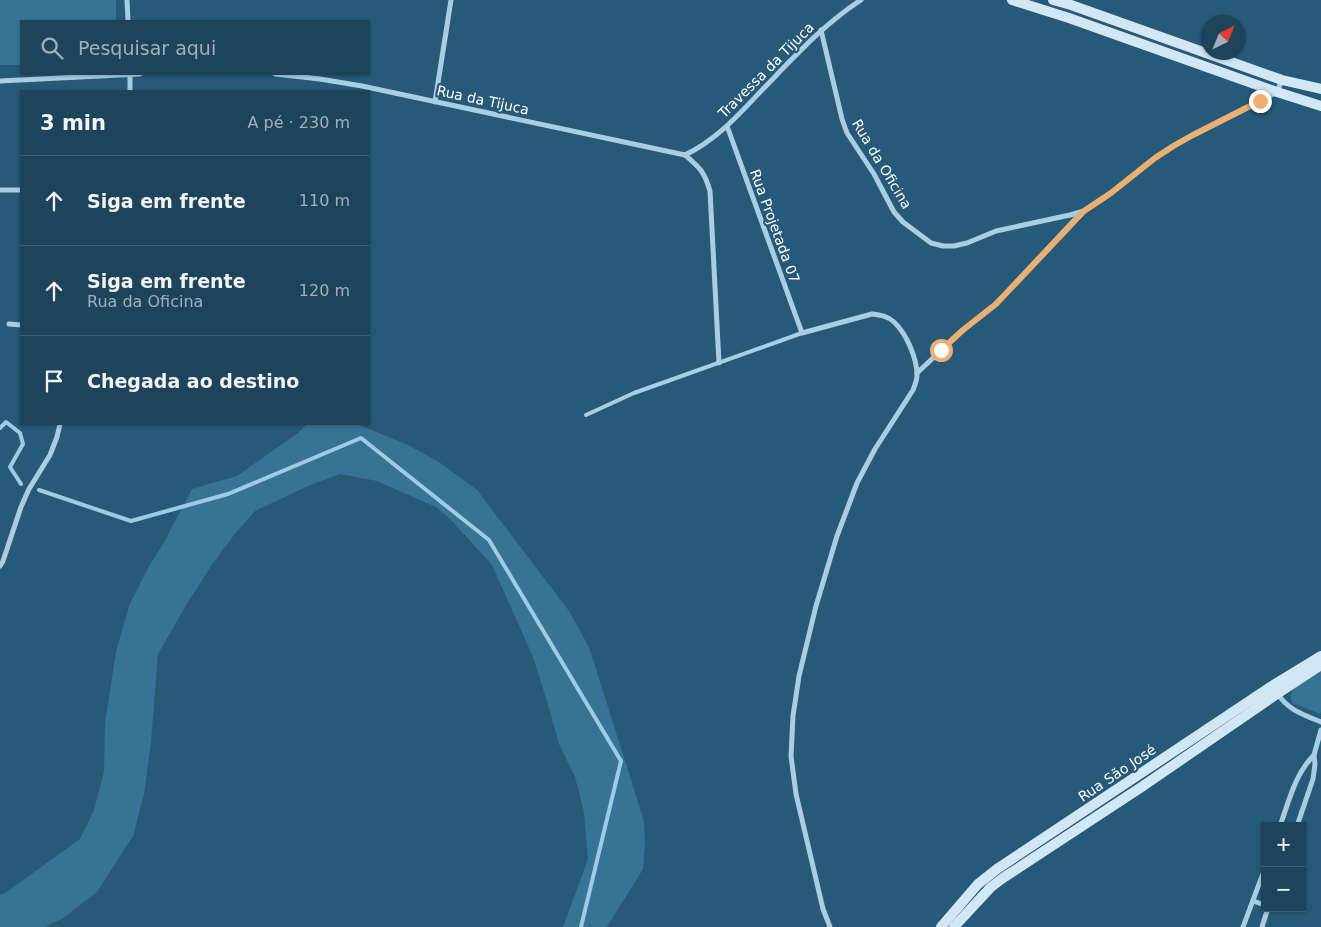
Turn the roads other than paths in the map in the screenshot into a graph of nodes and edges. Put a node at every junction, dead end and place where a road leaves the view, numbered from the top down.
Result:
1 (127, 0) edge
2 (451, 0) edge
3 (862, 0) edge
4 (1012, 0) edge
5 (1052, 0) edge
6 (128, 20) edge
7 (821, 30) junction
8 (111, 75) edge
9 (130, 75) edge
10 (284, 75) edge
11 (1282, 80) junction
12 (0, 81) edge
13 (1321, 89) edge
14 (130, 90) edge
15 (1277, 92) junction
16 (435, 102) junction
17 (1321, 106) edge
18 (727, 126) junction
19 (685, 155) junction
20 (0, 190) edge
21 (20, 190) edge
22 (1084, 211) junction
23 (9, 324) dead end
24 (20, 325) edge
25 (802, 333) junction
26 (719, 363) junction
27 (917, 373) junction
28 (586, 415) dead end
29 (60, 425) edge
30 (0, 566) edge
31 (1321, 656) edge
32 (1321, 665) edge
33 (1274, 690) junction
34 (1321, 722) edge
35 (1321, 730) edge
36 (1314, 755) junction
37 (1138, 776) junction
38 (1143, 786) junction
39 (1281, 822) edge
40 (1298, 822) edge
41 (1261, 879) edge
42 (1253, 901) junction
43 (1261, 904) edge
44 (1267, 912) edge
45 (830, 927) edge
46 (941, 927) edge
47 (954, 927) edge
48 (1243, 927) edge
49 (1262, 927) edge

1 - 6 street
2 - 16 street
3 - 7 street, Travessa da Tijuca
4 - 15 street
5 - 11 street
7 - 18 street, Travessa da Tijuca
7 - 22 street, Rua da Oficina
8 - 12 street
9 - 14 street
10 - 16 street, Rua da Tijuca
11 - 13 street
11 - 15 street
15 - 17 street
15 - 22 street, Rua da Oficina
16 - 19 street, Rua da Tijuca
18 - 19 street, Travessa da Tijuca
18 - 25 street, Rua Projetada 07
19 - 26 street
20 - 21 street
22 - 27 street
23 - 24 street
25 - 26 lane
25 - 27 street
26 - 28 lane
27 - 45 street
29 - 30 street
31 - 33 street, Rua São José
32 - 33 street, Rua São José
33 - 34 street
33 - 37 street, Rua São José
33 - 38 street, Rua São José
35 - 36 street
36 - 39 street
36 - 40 street
37 - 38 street
37 - 46 street, Rua São José
38 - 47 street, Rua São José
41 - 42 street
42 - 43 street
42 - 48 street
44 - 49 street

